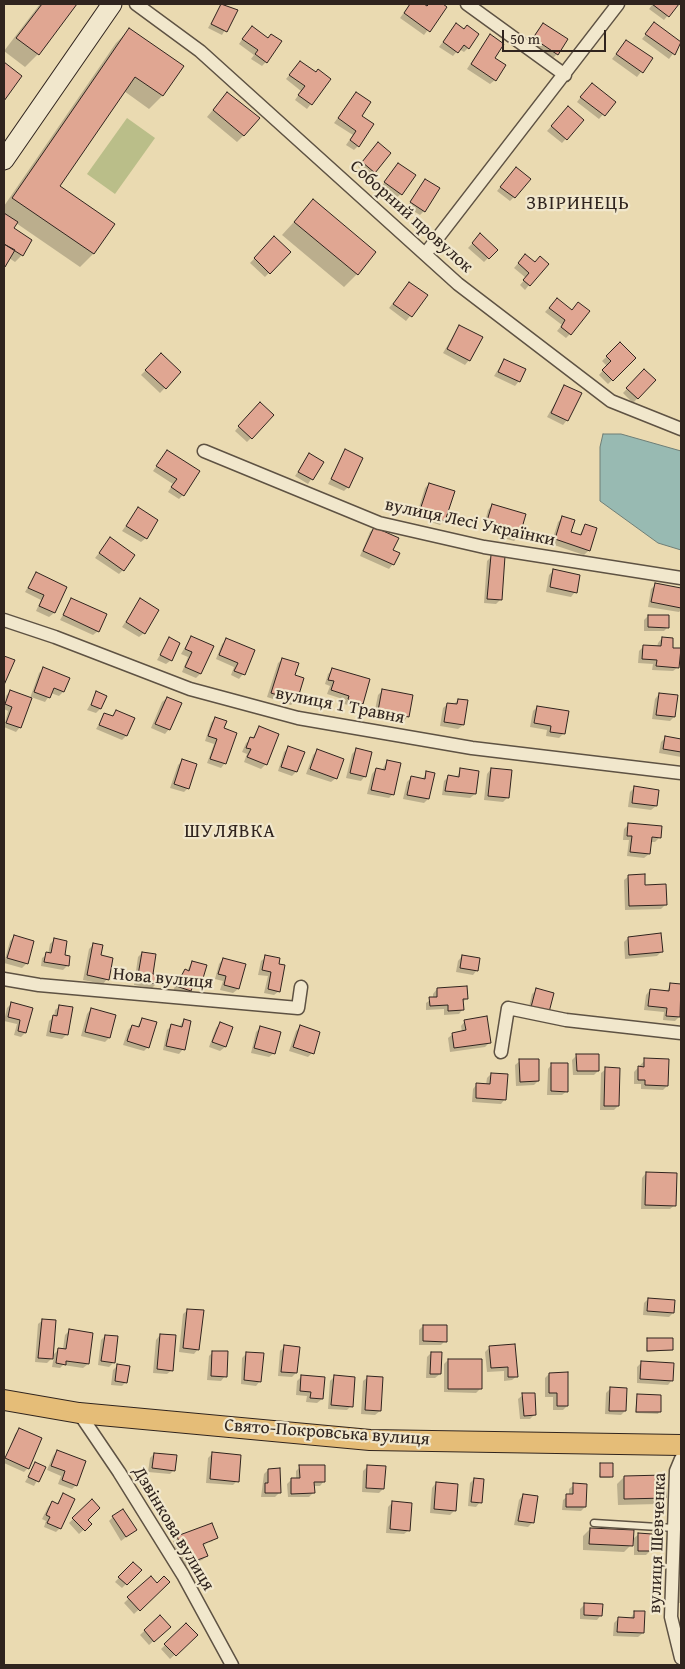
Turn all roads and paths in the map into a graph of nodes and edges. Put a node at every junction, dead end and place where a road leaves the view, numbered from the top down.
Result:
1 (112, 4) edge
2 (136, 4) edge
3 (467, 4) edge
4 (618, 4) edge
5 (564, 75) junction
6 (4, 160) edge
7 (426, 253) junction
8 (681, 428) edge
9 (204, 451) dead end
10 (681, 578) edge
11 (4, 620) edge
12 (681, 773) edge
13 (4, 979) edge
14 (301, 986) dead end
15 (681, 1033) edge
16 (501, 1052) dead end
17 (4, 1400) edge
18 (79, 1414) junction
19 (681, 1445) edge
20 (680, 1467) edge
21 (594, 1523) dead end
22 (674, 1528) junction
23 (681, 1658) edge
24 (232, 1665) edge

1 - 6 street
2 - 7 street, Соборний провулок
3 - 5 street
4 - 5 street
5 - 7 street
7 - 8 street, Соборний провулок
9 - 10 street, вулиця Лесі Українки
11 - 12 street, вулиця 1 Травня
13 - 14 street, Нова вулиця
15 - 16 street
17 - 18 main road, Свято-Покровська вулиця
18 - 19 main road, Свято-Покровська вулиця
18 - 24 street, Дзвінкова вулиця
20 - 22 street, вулиця Шевченка
21 - 22 lane
22 - 23 street, вулиця Шевченка

